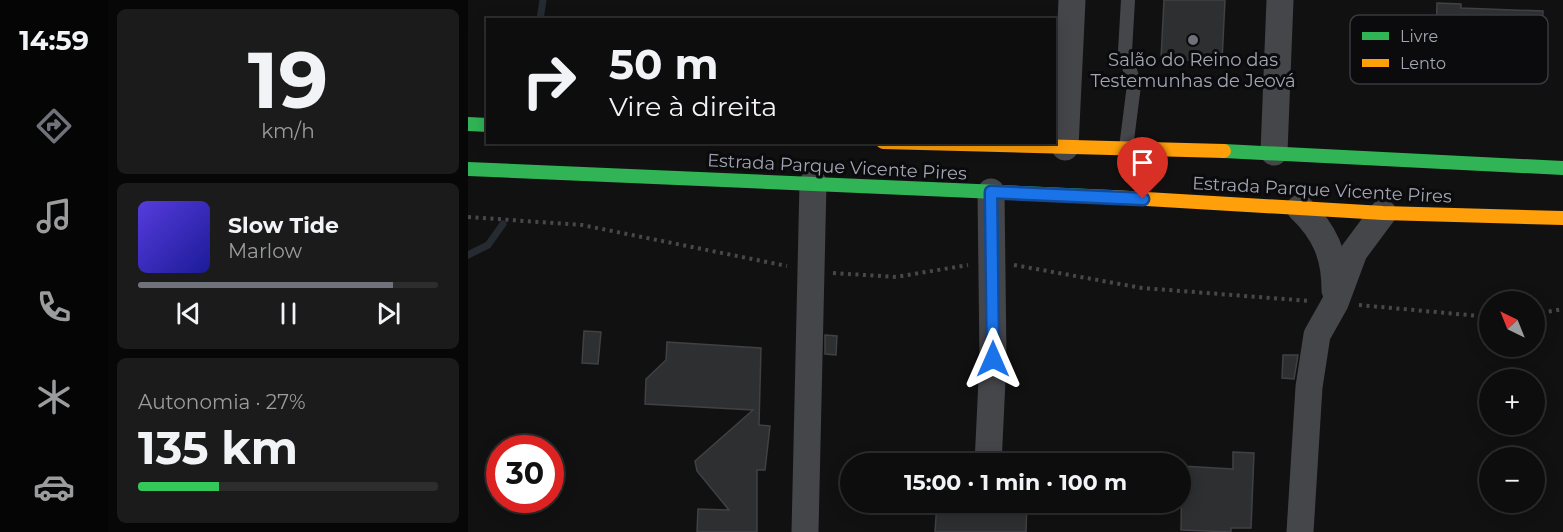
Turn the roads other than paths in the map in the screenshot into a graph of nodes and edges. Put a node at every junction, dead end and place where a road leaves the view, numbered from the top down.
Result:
1 (1072, 0) edge
2 (1128, 0) edge
3 (1280, 0) edge
4 (468, 124) edge
5 (486, 125) edge
6 (910, 144) edge
7 (1130, 150) junction
8 (1274, 152) junction
9 (1070, 155) junction
10 (1563, 168) edge
11 (468, 169) edge
12 (1055, 176) dead end
13 (813, 183) junction
14 (986, 184) junction
15 (1054, 194) junction
16 (1300, 208) junction
17 (1383, 213) junction
18 (1563, 218) edge
19 (1335, 303) junction
20 (989, 453) edge
21 (805, 532) edge
22 (1300, 532) edge

1 - 9 street
2 - 7 lane
3 - 8 street
4 - 5 main road
6 - 9 main road, Estrada Parque Vicente Pires
7 - 8 main road, Estrada Parque Vicente Pires
7 - 9 main road, Estrada Parque Vicente Pires
8 - 10 main road, Estrada Parque Vicente Pires
11 - 13 main road, Estrada Parque Vicente Pires
12 - 15 main road
13 - 14 main road, Estrada Parque Vicente Pires
13 - 21 street
14 - 15 main road, Estrada Parque Vicente Pires
14 - 20 street
15 - 16 main road, Estrada Parque Vicente Pires
16 - 17 main road, Estrada Parque Vicente Pires
16 - 19 street
17 - 18 main road, Estrada Parque Vicente Pires
17 - 19 street
19 - 22 street

